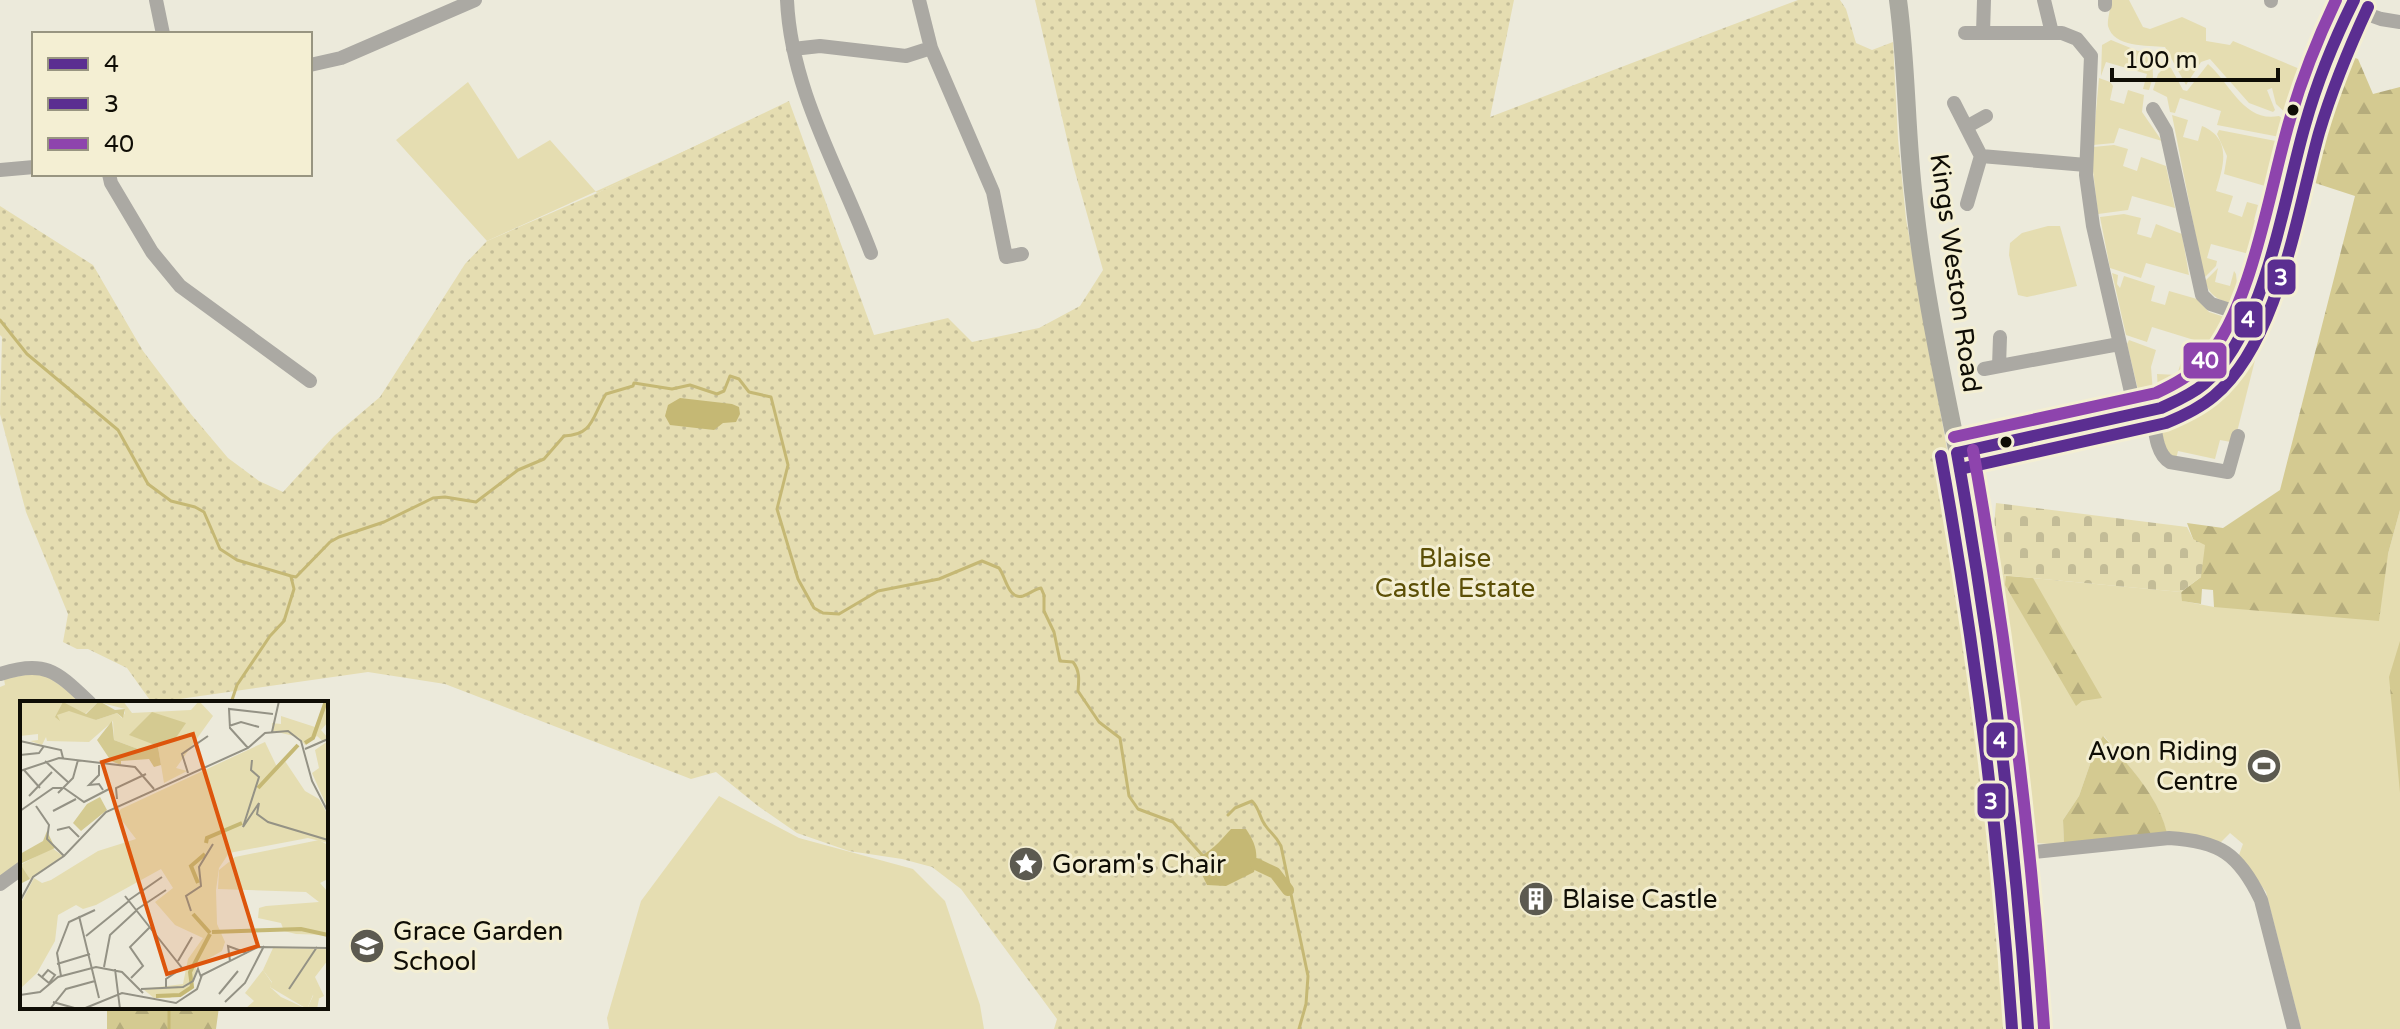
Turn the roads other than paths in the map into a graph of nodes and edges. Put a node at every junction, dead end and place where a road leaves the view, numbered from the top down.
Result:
1 (156, 0) edge
2 (475, 0) edge
3 (787, 0) edge
4 (919, 0) edge
5 (1898, 0) edge
6 (1984, 0) edge
7 (2044, 0) edge
8 (2352, 4) edge
9 (2400, 22) edge
10 (163, 32) edge
11 (1965, 33) dead end
12 (1983, 33) junction
13 (2052, 33) junction
14 (931, 48) junction
15 (793, 49) junction
16 (312, 65) edge
17 (1954, 103) dead end
18 (2153, 109) dead end
19 (1986, 116) dead end
20 (1968, 126) junction
21 (1981, 156) junction
22 (2086, 165) junction
23 (32, 167) edge
24 (0, 170) edge
25 (109, 176) edge
26 (1967, 204) dead end
27 (865, 250) dead end
28 (1022, 254) dead end
29 (2251, 317) junction
30 (2001, 337) dead end
31 (2119, 344) junction
32 (305, 374) dead end
33 (2144, 412) junction
34 (2238, 436) dead end
35 (1957, 453) junction
36 (0, 674) edge
37 (87, 701) edge
38 (2015, 854) junction
39 (20, 869) edge
40 (0, 884) edge
41 (2028, 1029) edge
42 (2294, 1029) edge

1 - 10 street
2 - 16 street
3 - 15 street
4 - 14 street
5 - 35 main road, Kings Weston Road
6 - 12 street
7 - 13 street
8 - 9 street
8 - 29 street
11 - 12 street
12 - 13 street
13 - 22 street
14 - 15 street
14 - 28 street
15 - 27 street
17 - 20 street
18 - 29 street
19 - 20 street
20 - 21 street
21 - 22 street
21 - 26 street
22 - 31 street
23 - 24 street
25 - 32 street
29 - 33 street
30 - 31 street
31 - 33 street
33 - 34 street
33 - 35 street
35 - 38 main road, Kings Weston Road
36 - 37 street
38 - 41 main road, Kings Weston Road
38 - 42 street
39 - 40 street

